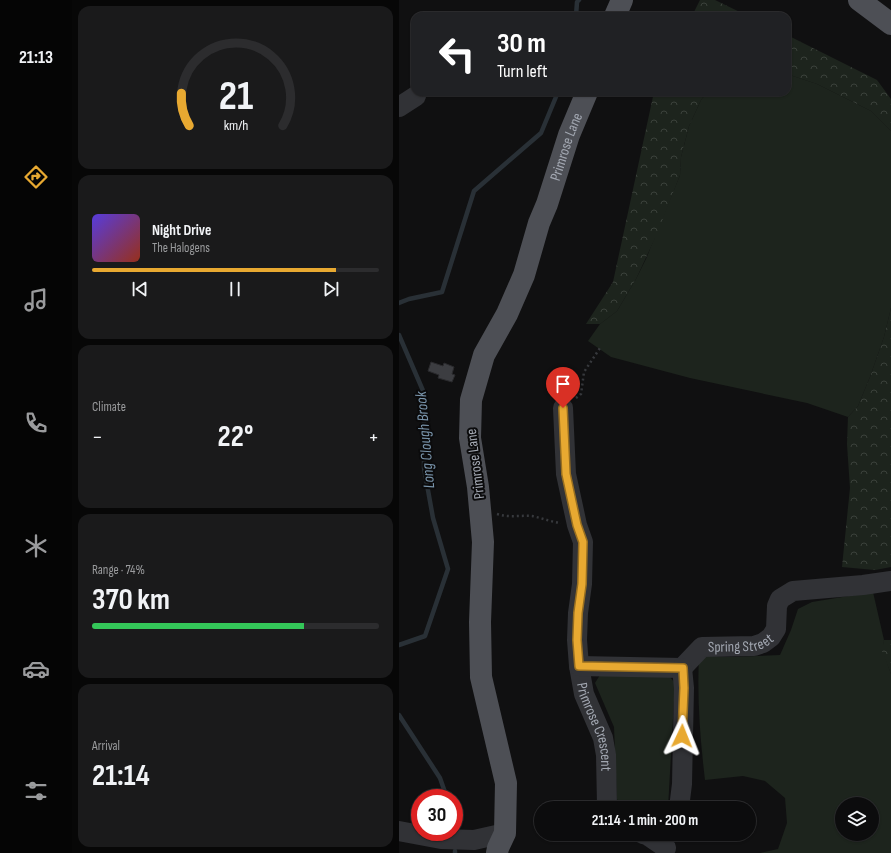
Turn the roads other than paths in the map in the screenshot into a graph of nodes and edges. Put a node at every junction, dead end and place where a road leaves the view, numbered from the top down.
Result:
1 (622, 0) edge
2 (859, 0) edge
3 (617, 12) edge
4 (891, 24) edge
5 (416, 96) dead end
6 (585, 96) edge
7 (399, 107) edge
8 (563, 408) road end
9 (891, 581) edge
10 (579, 666) junction
11 (683, 668) junction
12 (607, 801) edge
13 (680, 801) edge
14 (399, 831) edge
15 (501, 843) edge

1 - 3 main road
2 - 4 main road
5 - 7 street
6 - 15 main road, Primrose Lane
8 - 10 street, Primrose Crescent
9 - 11 street, Spring Street
10 - 11 street
10 - 12 street, Primrose Crescent
11 - 13 street
14 - 15 street

